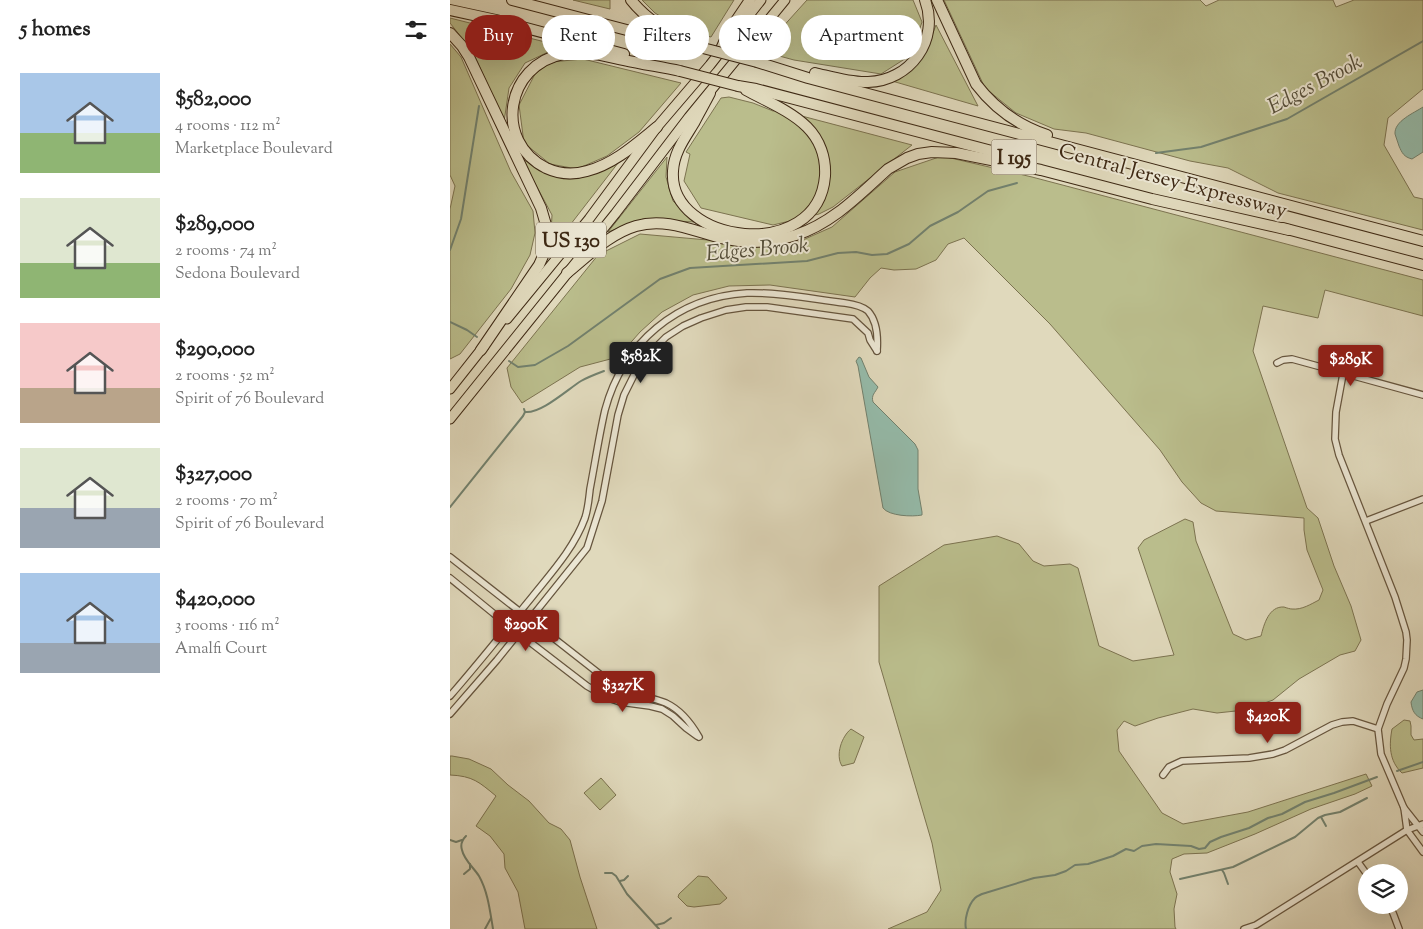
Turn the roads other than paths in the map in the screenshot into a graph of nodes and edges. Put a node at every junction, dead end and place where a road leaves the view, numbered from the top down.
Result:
1 (512, 0) edge
2 (631, 0) edge
3 (750, 0) edge
4 (760, 0) edge
5 (786, 0) edge
6 (925, 0) edge
7 (937, 0) edge
8 (450, 10) edge
9 (644, 15) edge
10 (740, 15) edge
11 (748, 15) edge
12 (625, 30) edge
13 (450, 33) edge
14 (709, 50) edge
15 (719, 52) edge
16 (757, 62) junction
17 (680, 71) junction
18 (738, 86) junction
19 (710, 93) junction
20 (658, 127) junction
21 (1164, 172) junction
22 (1289, 230) junction
23 (1423, 241) edge
24 (1423, 265) edge
25 (567, 272) junction
26 (481, 350) junction
27 (1277, 363) dead end
28 (1344, 374) junction
29 (450, 389) edge
30 (1423, 395) edge
31 (450, 419) edge
32 (1423, 499) edge
33 (1366, 521) junction
34 (450, 557) edge
35 (450, 578) edge
36 (520, 612) junction
37 (529, 619) junction
38 (509, 626) junction
39 (518, 633) junction
40 (450, 696) edge
41 (450, 714) edge
42 (1378, 729) junction
43 (1163, 775) dead end
44 (1404, 808) junction
45 (1421, 825) edge
46 (1407, 830) junction
47 (1423, 832) edge
48 (1423, 852) edge
49 (1358, 862) joint
50 (1393, 914) edge
51 (1244, 929) edge
52 (1399, 929) edge

1 - 12 highway, Central Jersey Expressway / I 195
2 - 9 highway
3 - 10 highway
4 - 11 highway, US 130
5 - 19 highway, US 130
6 - 16 highway
7 - 21 highway
8 - 17 highway, Central Jersey Expressway / I 195
13 - 26 highway
14 - 16 highway, Central Jersey Expressway / I 195, bridge
15 - 20 highway, US 130
16 - 21 highway, Central Jersey Expressway / I 195
17 - 18 highway, Central Jersey Expressway / I 195, bridge
17 - 20 highway
18 - 19 highway
18 - 22 highway, Central Jersey Expressway / I 195
19 - 25 highway, US 130
20 - 26 highway, US 130
21 - 23 highway, Central Jersey Expressway / I 195
22 - 24 highway, Central Jersey Expressway / I 195
22 - 25 highway
25 - 31 highway, US 130
26 - 29 highway, US 130
27 - 28 street
28 - 30 street
28 - 33 street
32 - 33 street
33 - 42 street
34 - 36 street
35 - 38 street
36 - 37 street
36 - 37 street
36 - 38 street
37 - 39 street
37 - 39 street
38 - 39 street
38 - 40 street
39 - 41 street
42 - 43 street
42 - 44 street
44 - 45 street
44 - 46 street
45 - 46 street
45 - 47 street
46 - 48 street
46 - 49 street
49 - 51 street
50 - 52 street

